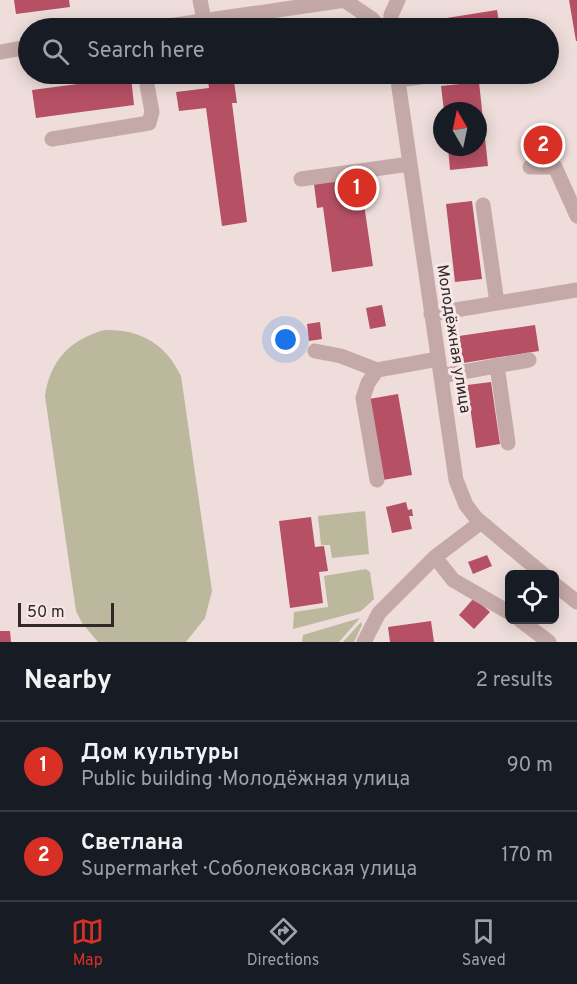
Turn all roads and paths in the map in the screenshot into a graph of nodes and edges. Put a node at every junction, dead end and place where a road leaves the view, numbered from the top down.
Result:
1 (200, 0) edge
2 (345, 0) edge
3 (398, 0) edge
4 (204, 18) edge
5 (218, 18) edge
6 (371, 18) edge
7 (391, 18) edge
8 (18, 49) edge
9 (0, 52) edge
10 (148, 84) edge
11 (399, 84) edge
12 (52, 139) dead end
13 (410, 164) junction
14 (530, 167) dead end
15 (301, 179) dead end
16 (483, 205) dead end
17 (577, 216) edge
18 (577, 225) edge
19 (577, 232) edge
20 (577, 291) edge
21 (497, 303) junction
22 (430, 314) junction
23 (315, 351) dead end
24 (438, 360) junction
25 (529, 360) dead end
26 (497, 365) junction
27 (377, 370) junction
28 (441, 376) junction
29 (508, 443) dead end
30 (377, 480) dead end
31 (480, 523) junction
32 (435, 557) junction
33 (538, 570) edge
34 (559, 587) edge
35 (577, 602) edge
36 (505, 610) edge
37 (525, 624) edge
38 (364, 642) edge
39 (549, 642) edge

1 - 4 street
2 - 5 street
2 - 6 street
3 - 7 street
8 - 9 street
10 - 12 street
11 - 13 street, Молодёжная улица
13 - 15 street
13 - 22 street, Молодёжная улица
14 - 17 street
16 - 21 street
18 - 19 street
20 - 21 street
21 - 22 street
22 - 24 street, Молодёжная улица
23 - 27 street
24 - 27 street
24 - 28 street, Молодёжная улица
25 - 26 street
26 - 28 street
26 - 29 street
27 - 30 street
28 - 31 street, Молодёжная улица
31 - 32 street
31 - 33 street, Молодёжная улица
32 - 36 street
32 - 38 street
34 - 35 street
37 - 39 street

